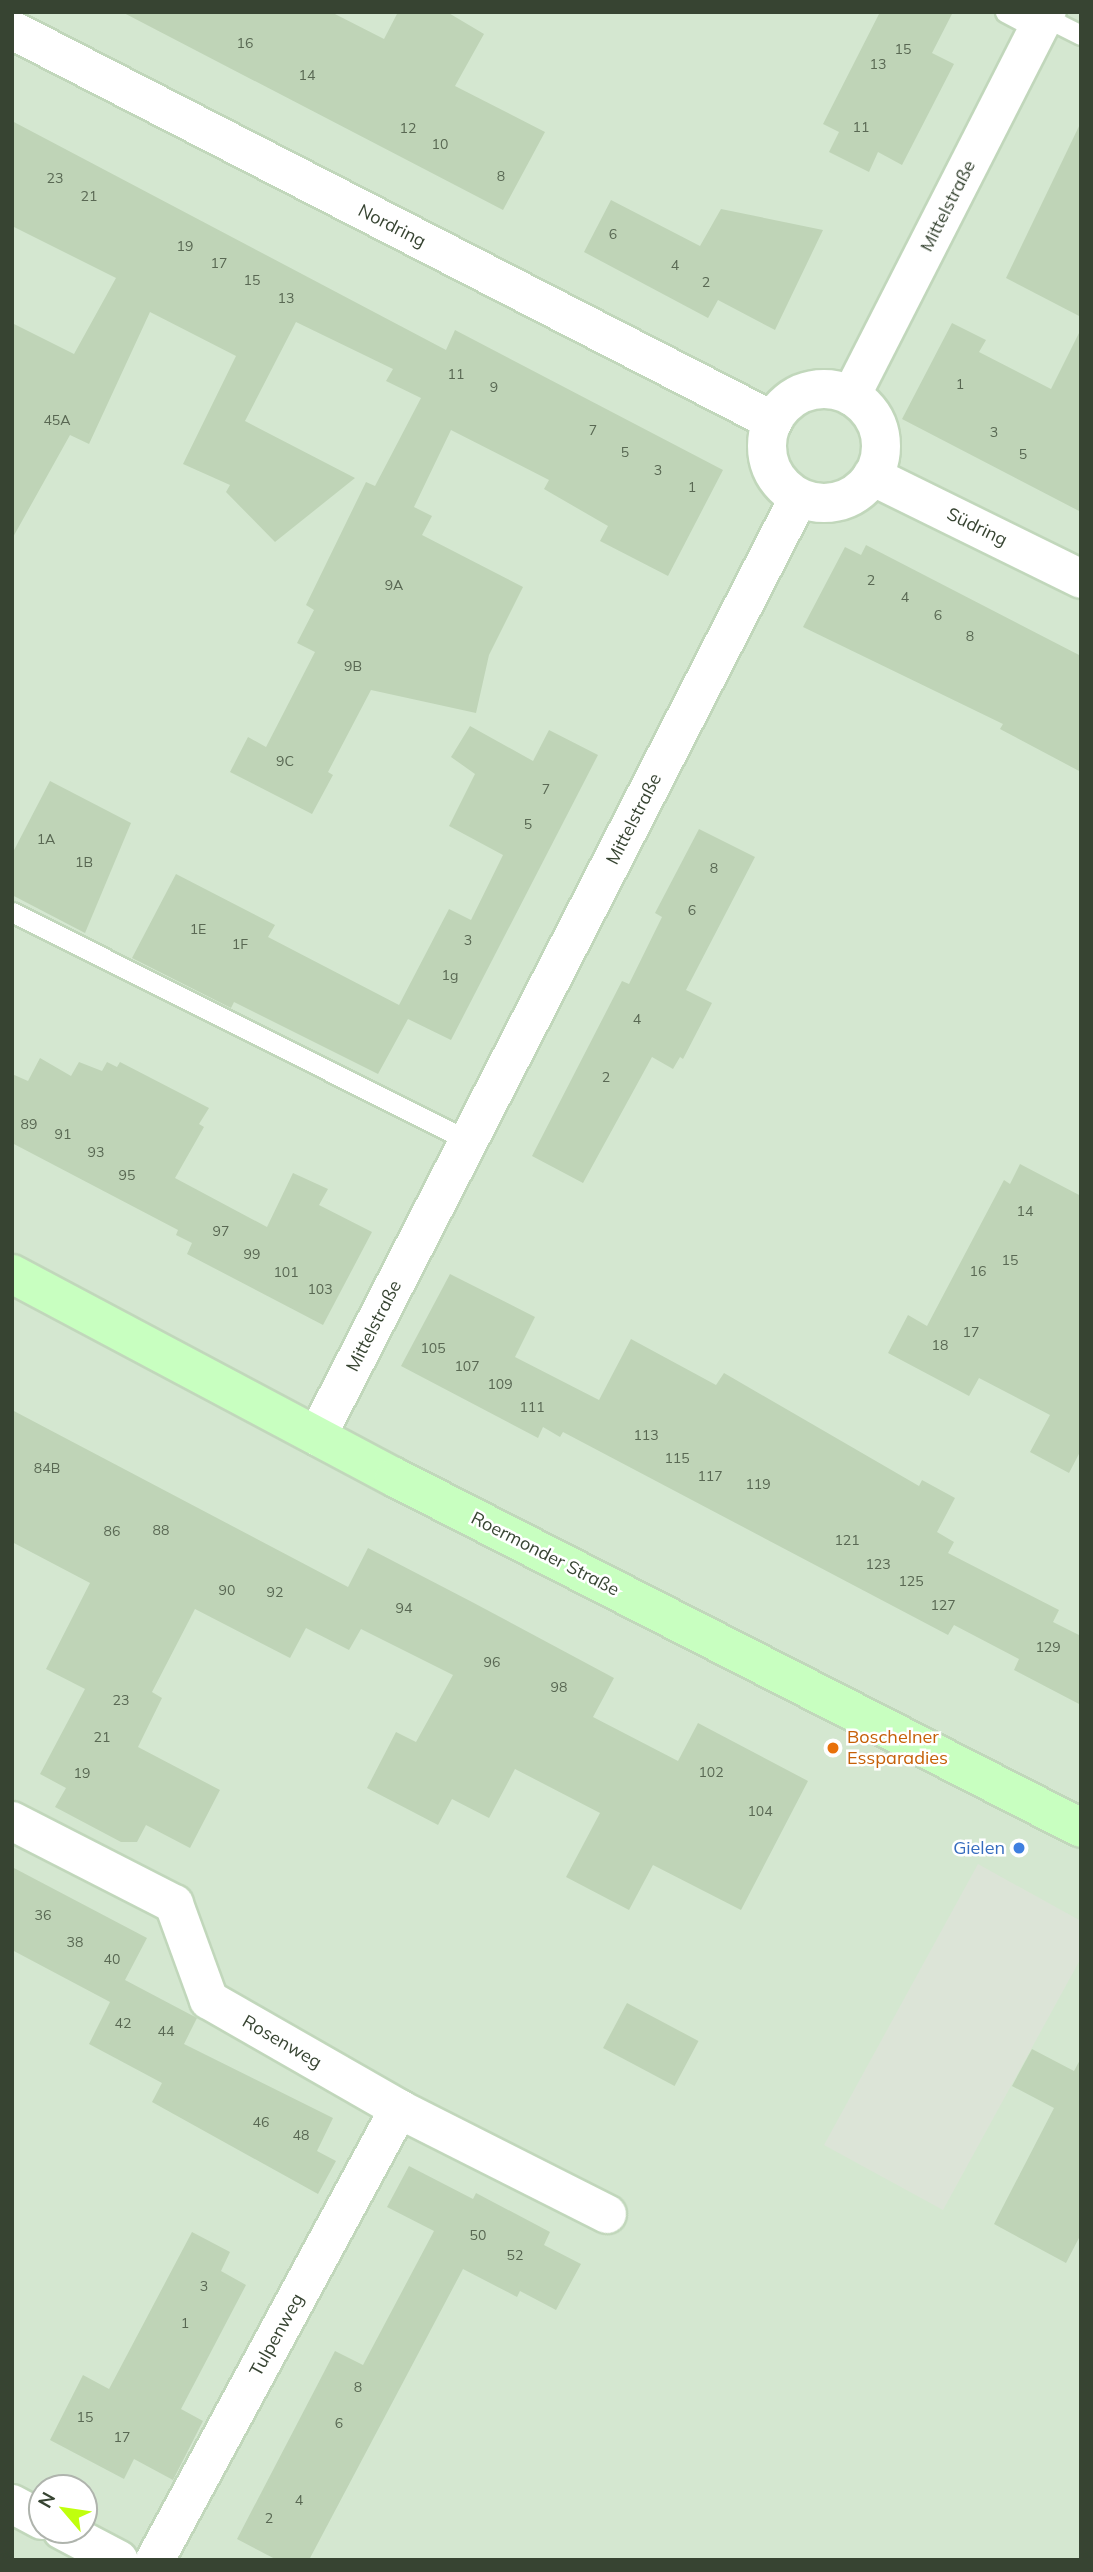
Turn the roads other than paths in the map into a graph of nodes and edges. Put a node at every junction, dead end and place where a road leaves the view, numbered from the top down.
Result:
1 (1005, 12) edge
2 (1044, 20) edge
3 (12, 30) edge
4 (1081, 36) edge
5 (851, 396) junction
6 (773, 421) junction
7 (872, 476) junction
8 (799, 497) junction
9 (1081, 579) edge
10 (12, 912) edge
11 (469, 1141) junction
12 (12, 1274) edge
13 (317, 1436) junction
14 (12, 1821) edge
15 (1081, 1829) edge
16 (399, 2109) junction
17 (607, 2214) dead end
18 (12, 2504) edge
19 (28, 2513) edge
20 (89, 2544) edge
21 (119, 2560) edge
22 (155, 2560) edge

1 - 2 lane
2 - 4 lane
2 - 5 street, Mittelstraße
3 - 6 street, Nordring
5 - 6 street
5 - 7 street
6 - 8 street
7 - 8 street
7 - 9 street, Südring
8 - 11 street, Mittelstraße
10 - 11 lane
11 - 13 street, Mittelstraße
12 - 13 main road, Roermonder Straße
13 - 15 main road, Roermonder Straße
14 - 16 street, Rosenweg
16 - 17 street, Rosenweg
16 - 22 street, Tulpenweg
18 - 19 street
20 - 21 street

